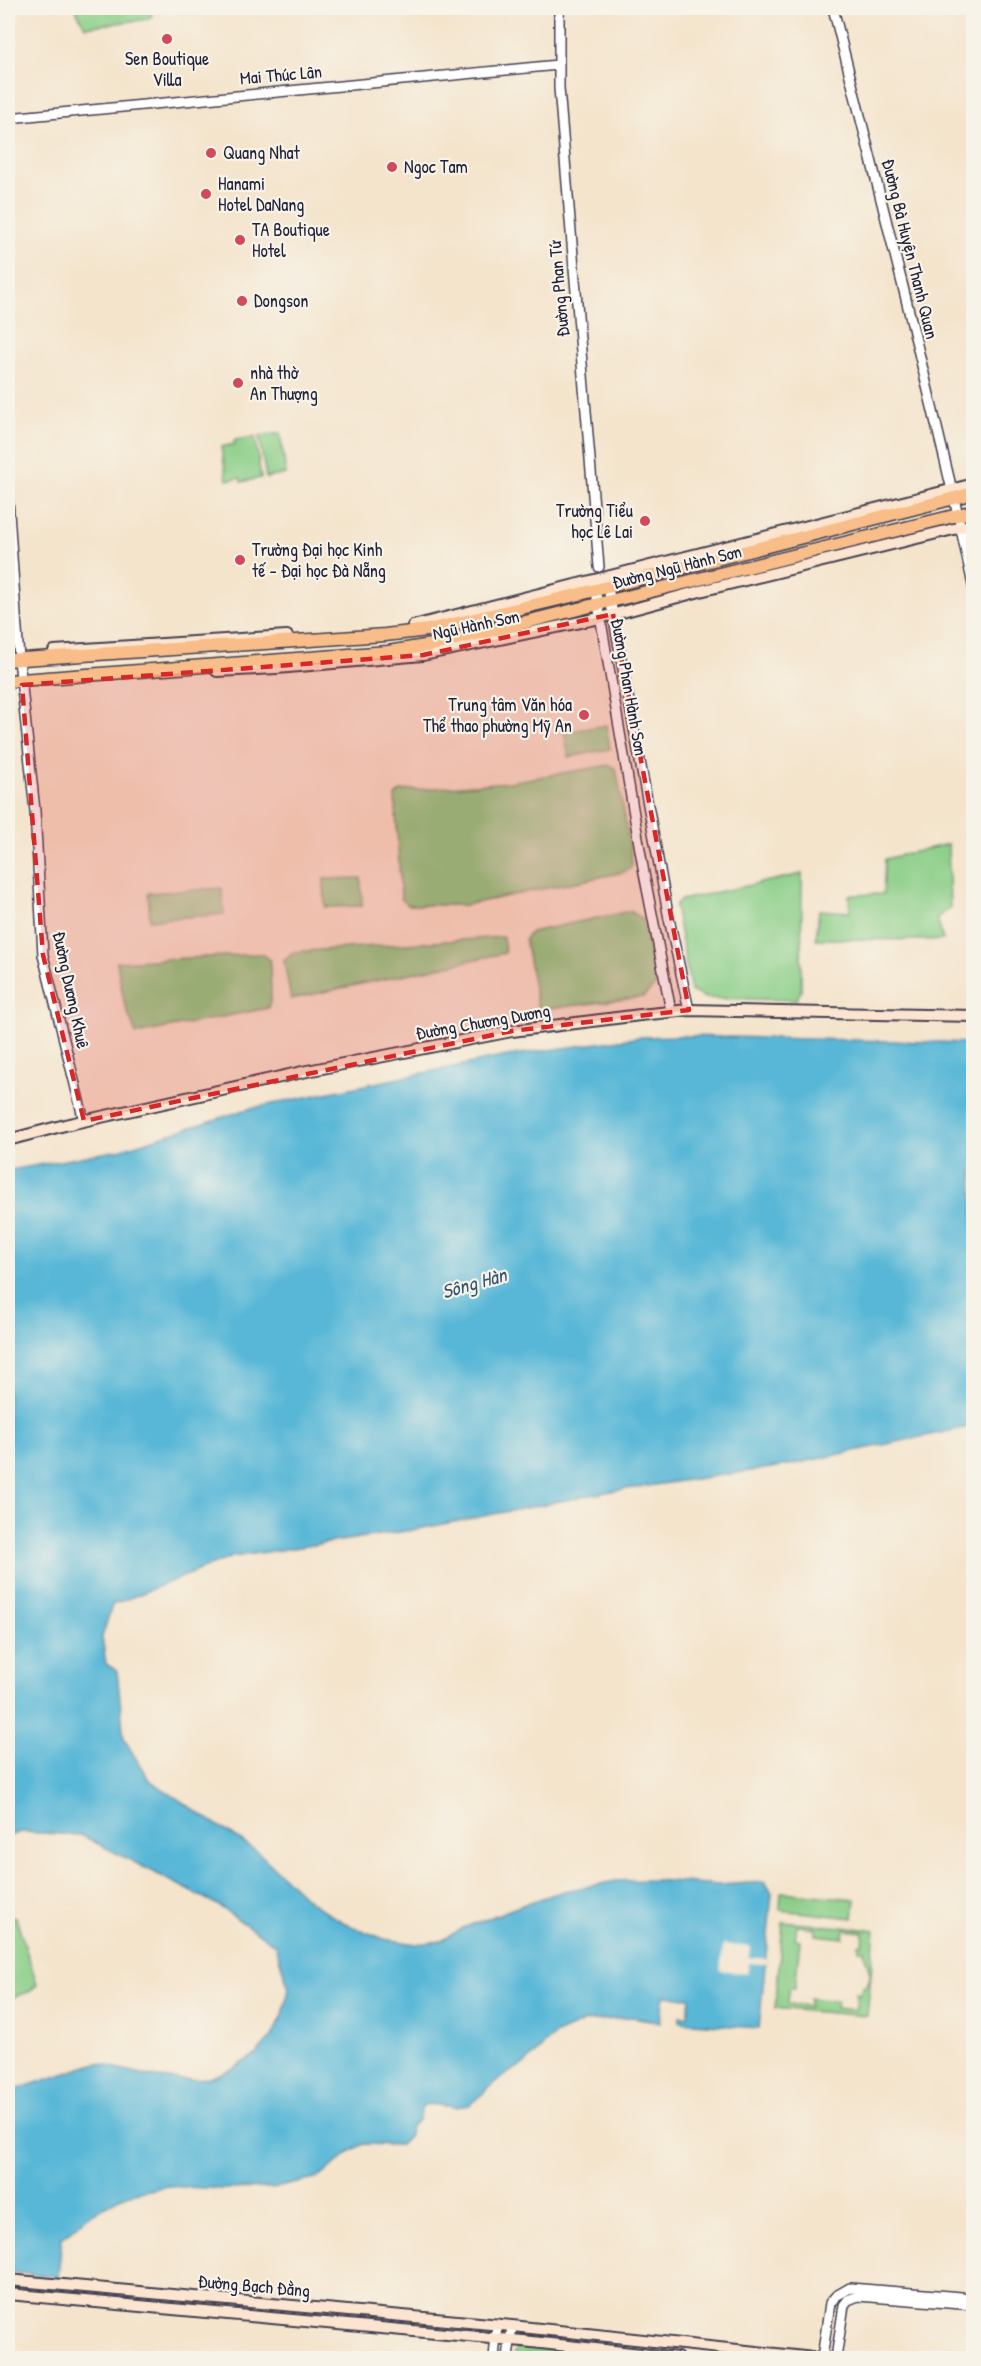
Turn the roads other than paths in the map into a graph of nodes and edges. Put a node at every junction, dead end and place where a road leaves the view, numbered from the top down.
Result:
1 (559, 8) edge
2 (833, 8) edge
3 (558, 65) junction
4 (8, 118) edge
5 (974, 484) edge
6 (974, 493) edge
7 (953, 494) junction
8 (8, 498) edge
9 (974, 511) edge
10 (959, 521) junction
11 (974, 524) edge
12 (942, 532) joint
13 (690, 556) joint
14 (600, 580) junction
15 (974, 590) edge
16 (605, 610) junction
17 (255, 640) junction
18 (388, 652) joint
19 (13, 657) edge
20 (257, 666) junction
21 (8, 681) edge
22 (22, 682) junction
23 (8, 686) edge
24 (689, 1010) junction
25 (671, 1011) junction
26 (974, 1016) edge
27 (84, 1121) junction
28 (8, 1140) edge
29 (8, 2280) edge
30 (69, 2285) junction
31 (8, 2294) edge
32 (161, 2294) junction
33 (974, 2298) edge
34 (69, 2300) junction
35 (250, 2302) junction
36 (974, 2306) edge
37 (160, 2308) junction
38 (346, 2311) junction
39 (253, 2317) junction
40 (429, 2320) junction
41 (497, 2324) junction
42 (344, 2326) junction
43 (512, 2326) junction
44 (428, 2334) junction
45 (613, 2337) junction
46 (496, 2339) junction
47 (510, 2340) junction
48 (611, 2352) junction
49 (736, 2354) edge
50 (494, 2358) edge
51 (508, 2358) edge
52 (677, 2358) edge
53 (814, 2358) edge
54 (822, 2358) edge
55 (836, 2358) edge

1 - 3 street, Đường Phan Tứ
2 - 7 street, Đường Bà Huyện Thanh Quan
3 - 4 street, Mai Thúc Lân
3 - 14 street, Đường Phan Tứ
5 - 7 main road, Đường Ngũ Hành Sơn
6 - 7 highway, Đường Ngũ Hành Sơn
7 - 10 street, Đường Bà Huyện Thanh Quan
7 - 13 main road, Đường Ngũ Hành Sơn
7 - 14 highway, Đường Ngũ Hành Sơn
8 - 19 street, Đường Dương Khuê
9 - 10 highway, Đường Ngũ Hành Sơn
10 - 11 main road, Đường Ngũ Hành Sơn
10 - 12 main road, Đường Ngũ Hành Sơn
10 - 15 street, Đường Bà Huyện Thanh Quan
10 - 16 highway, Đường Ngũ Hành Sơn
12 - 16 main road, Ngũ Hành Sơn
13 - 14 main road, Ngũ Hành Sơn
14 - 16 street, Đường Phan Hành Sơn
14 - 17 highway, Ngũ Hành Sơn
16 - 18 highway, Đường Ngũ Hành Sơn
16 - 20 main road, Ngũ Hành Sơn
16 - 24 street, Đường Phan Hành Sơn
16 - 25 street, Đường Phan Hành Sơn
17 - 19 main road, Ngũ Hành Sơn
17 - 19 highway, Ngũ Hành Sơn
18 - 20 highway, Ngũ Hành Sơn
19 - 22 street, Đường Dương Khuê
20 - 22 highway, Ngũ Hành Sơn
21 - 22 highway, Ngũ Hành Sơn
22 - 23 main road, Ngũ Hành Sơn
22 - 27 street, Đường Dương Khuê
24 - 25 main road, Đường Chương Dương
24 - 26 main road, Đường Chương Dương
25 - 27 main road, Đường Chương Dương
27 - 28 main road, Đường Chương Dương
29 - 30 main road, Đường Bạch Đằng
30 - 32 main road, Đường Bạch Đằng
30 - 34 main road
31 - 34 main road, Đường Bạch Đằng
32 - 35 main road, Đường Bạch Đằng
32 - 37 main road
33 - 54 street
34 - 37 main road, Đường Bạch Đằng
35 - 38 main road, Đường Bạch Đằng
35 - 39 main road
36 - 55 street
37 - 39 main road, Đường Bạch Đằng
38 - 40 main road, Đường Bạch Đằng
38 - 42 main road
39 - 42 main road, Đường Bạch Đằng
40 - 41 main road, Đường Bạch Đằng
40 - 44 main road
41 - 43 main road, Đường Bạch Đằng
41 - 46 street
42 - 44 main road, Đường Bạch Đằng
43 - 45 main road, Đường Bạch Đằng
43 - 47 street
44 - 46 main road, Đường Bạch Đằng
45 - 48 main road
45 - 49 main road, Đường Bạch Đằng
46 - 47 main road, Đường Bạch Đằng
46 - 50 street
47 - 48 main road, Đường Bạch Đằng
47 - 51 street
48 - 52 main road, Đường Bạch Đằng
49 - 53 main road, Đường Bạch Đằng

